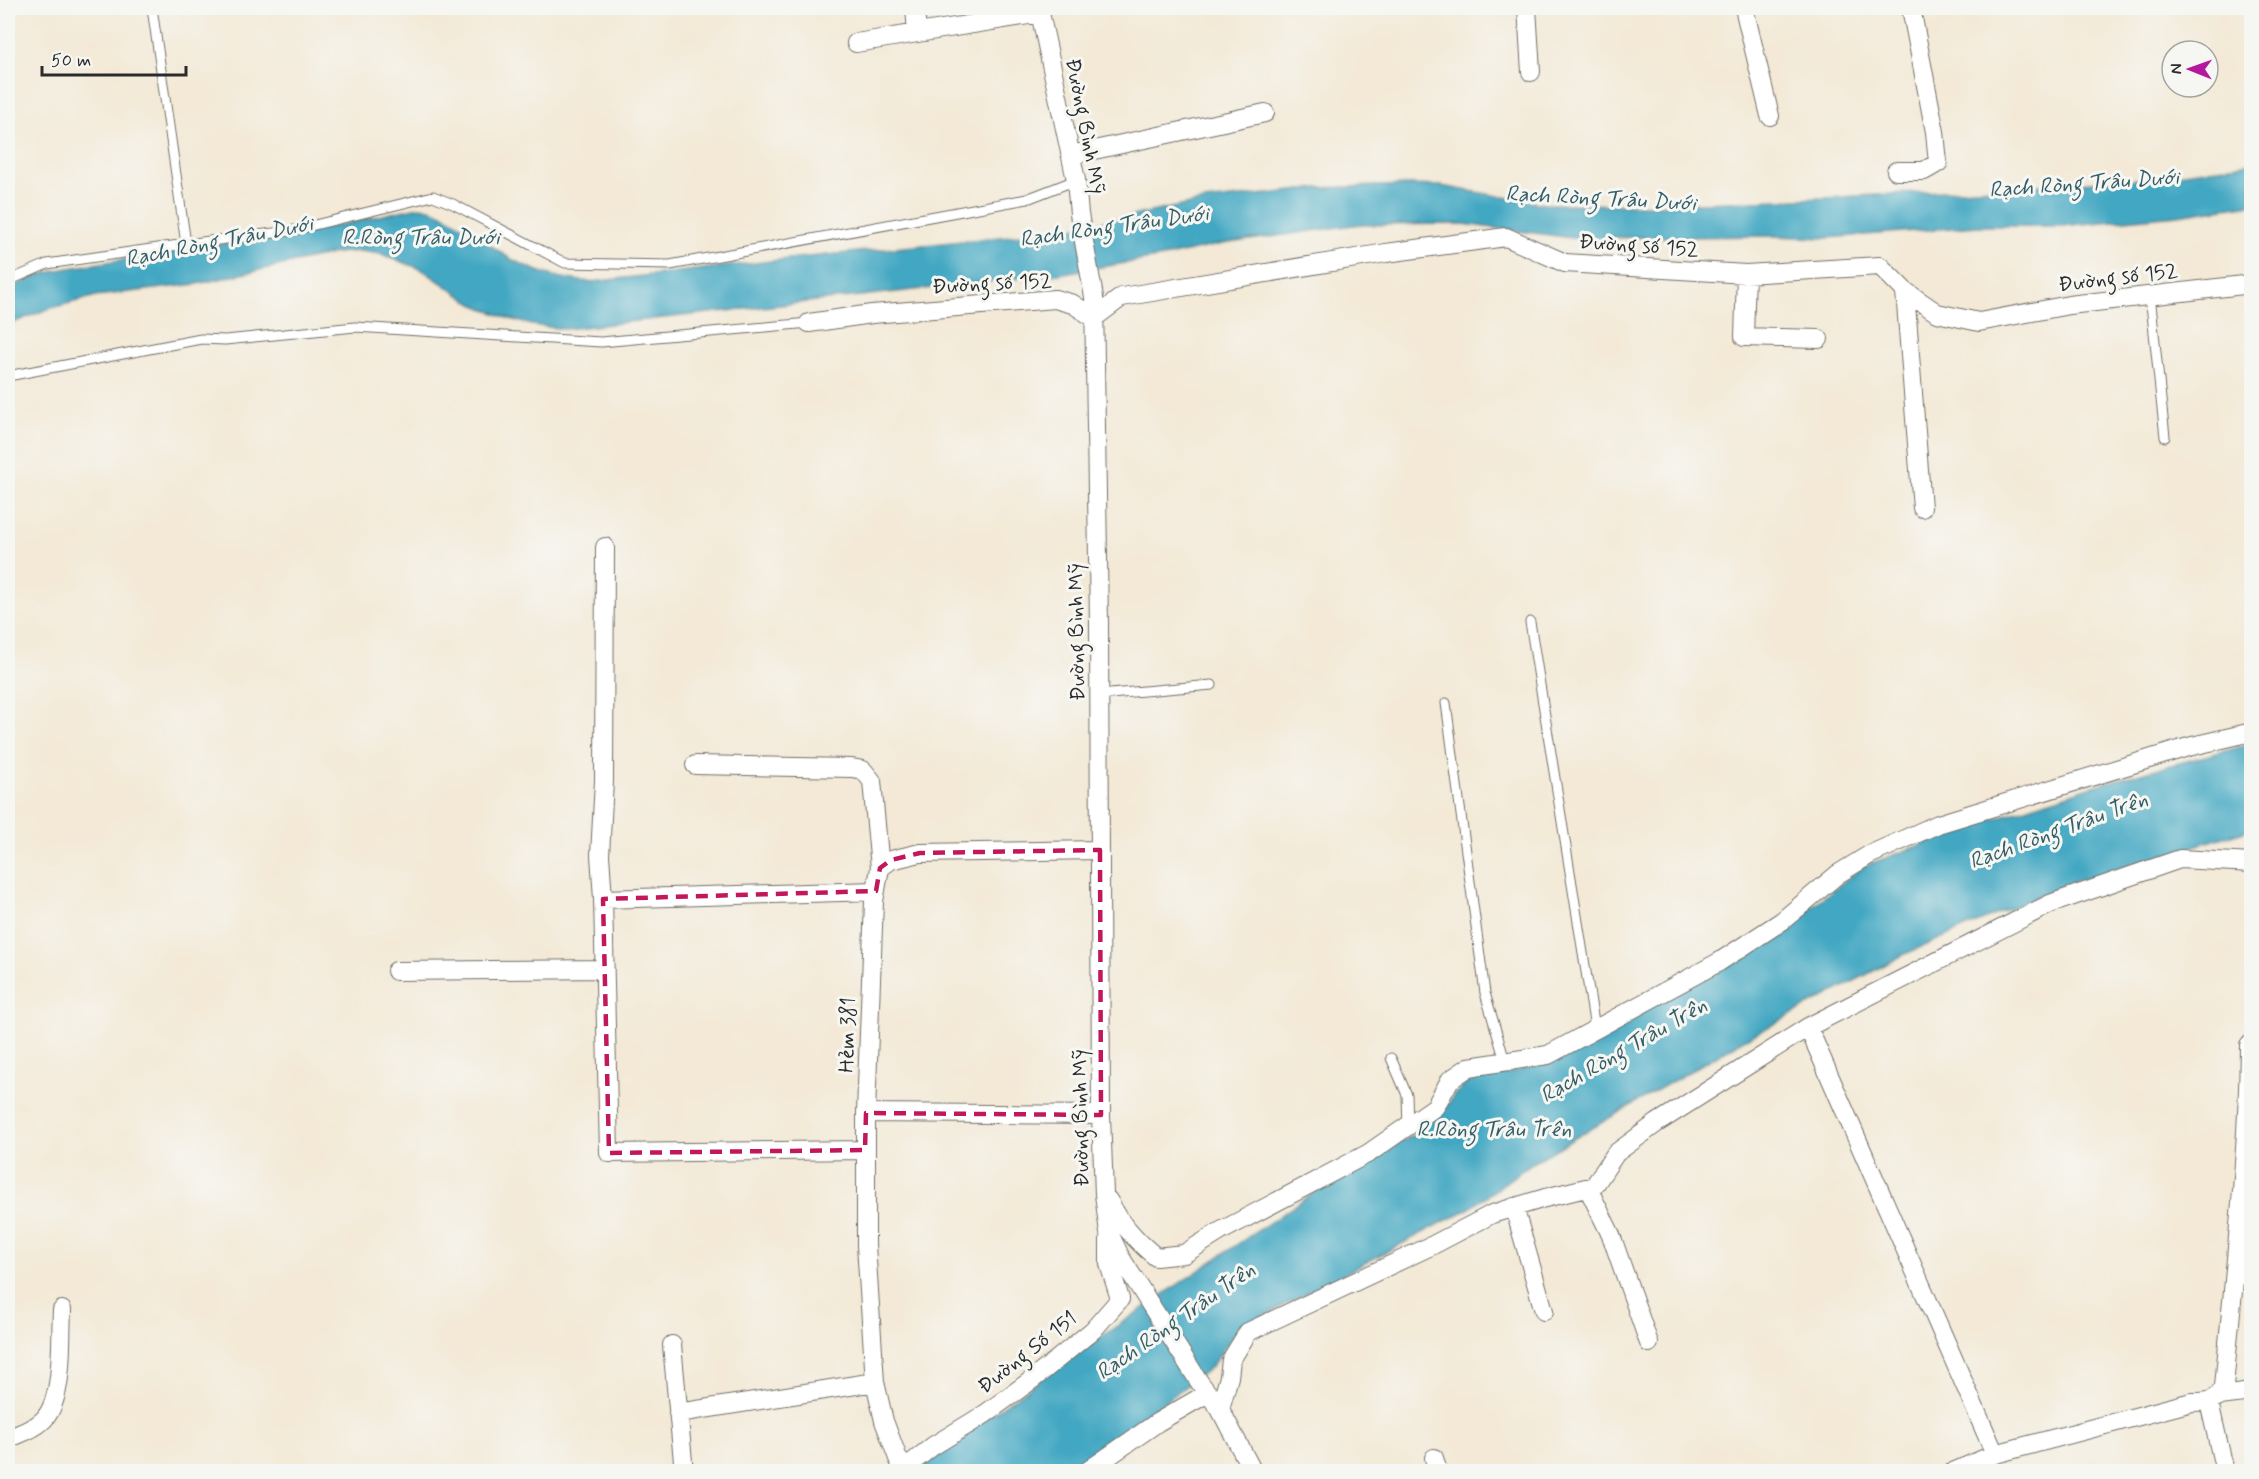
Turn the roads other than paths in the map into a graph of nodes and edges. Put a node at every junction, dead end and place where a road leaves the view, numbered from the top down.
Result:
1 (152, 8) edge
2 (915, 8) edge
3 (1527, 8) edge
4 (1744, 8) edge
5 (1911, 8) edge
6 (1040, 10) edge
7 (917, 33) junction
8 (856, 43) dead end
9 (1531, 72) dead end
10 (1265, 112) dead end
11 (1770, 116) dead end
12 (1071, 155) junction
13 (1896, 171) dead end
14 (1076, 180) junction
15 (186, 244) junction
16 (1746, 274) junction
17 (8, 281) edge
18 (2252, 284) edge
19 (1905, 291) junction
20 (2150, 295) junction
21 (1094, 318) junction
22 (809, 323) joint
23 (1818, 339) dead end
24 (8, 376) edge
25 (2165, 437) dead end
26 (1922, 508) dead end
27 (605, 547) dead end
28 (1530, 622) dead end
29 (1212, 685) dead end
30 (1099, 695) junction
31 (1446, 703) dead end
32 (2252, 732) edge
33 (694, 765) dead end
34 (1100, 850) junction
35 (2252, 863) edge
36 (880, 868) junction
37 (876, 891) junction
38 (603, 899) junction
39 (605, 969) junction
40 (396, 971) dead end
41 (1808, 1027) junction
42 (1595, 1028) junction
43 (2249, 1045) dead end
44 (1391, 1058) dead end
45 (1505, 1061) junction
46 (866, 1113) junction
47 (1101, 1115) junction
48 (1408, 1127) junction
49 (865, 1150) junction
50 (1588, 1188) junction
51 (1104, 1194) junction
52 (1514, 1207) junction
53 (1109, 1233) junction
54 (62, 1311) dead end
55 (1544, 1311) dead end
56 (1649, 1343) dead end
57 (672, 1346) dead end
58 (875, 1382) junction
59 (1204, 1388) junction
60 (2252, 1392) edge
61 (2215, 1399) junction
62 (1220, 1409) junction
63 (678, 1413) junction
64 (8, 1439) edge
65 (1995, 1454) junction
66 (901, 1470) edge
67 (684, 1472) edge
68 (1086, 1472) edge
69 (1253, 1472) edge
70 (1953, 1472) edge
71 (2225, 1472) edge

1 - 15 lane
2 - 7 street
3 - 9 street
4 - 11 street
5 - 13 street
6 - 7 street
6 - 12 street, Đường Bình Mỹ
7 - 8 street
10 - 12 street
12 - 14 street, Đường Bình Mỹ
14 - 15 lane
14 - 21 street, Đường Bình Mỹ
15 - 17 lane
16 - 19 street, Đường số 152
16 - 21 street, Đường số 152
16 - 23 street
18 - 20 street, Đường số 152
19 - 20 street, Đường số 152
19 - 26 street
20 - 25 lane
21 - 22 street, Đường số 152
21 - 30 street, Đường Bình Mỹ
22 - 24 lane
27 - 38 street
28 - 42 lane
29 - 30 lane
30 - 34 street, Đường Bình Mỹ
31 - 45 lane
32 - 42 street
33 - 36 street, Hẻm 381
34 - 36 street
34 - 47 street, Đường Bình Mỹ
35 - 41 street
36 - 37 street, Hẻm 381
37 - 38 street
37 - 46 street, Hẻm 381
38 - 39 street
39 - 40 street
39 - 49 street
41 - 50 street
41 - 65 street
42 - 45 street
43 - 61 street
44 - 48 lane
45 - 48 street
46 - 47 street
46 - 49 street, Hẻm 381
47 - 51 street, Đường Bình Mỹ
48 - 51 street
49 - 58 street, Hẻm 381
50 - 52 street
50 - 56 street
51 - 53 street, Đường Bình Mỹ
52 - 55 street
52 - 62 street
53 - 59 street, Đường Bình Mỹ
53 - 66 street, Đường Số 151
54 - 64 street
57 - 63 street
58 - 63 street
58 - 66 street, Hẻm 381
59 - 62 street
59 - 68 street
60 - 61 street
61 - 65 street
61 - 71 street
62 - 69 street
63 - 67 street
65 - 70 street

